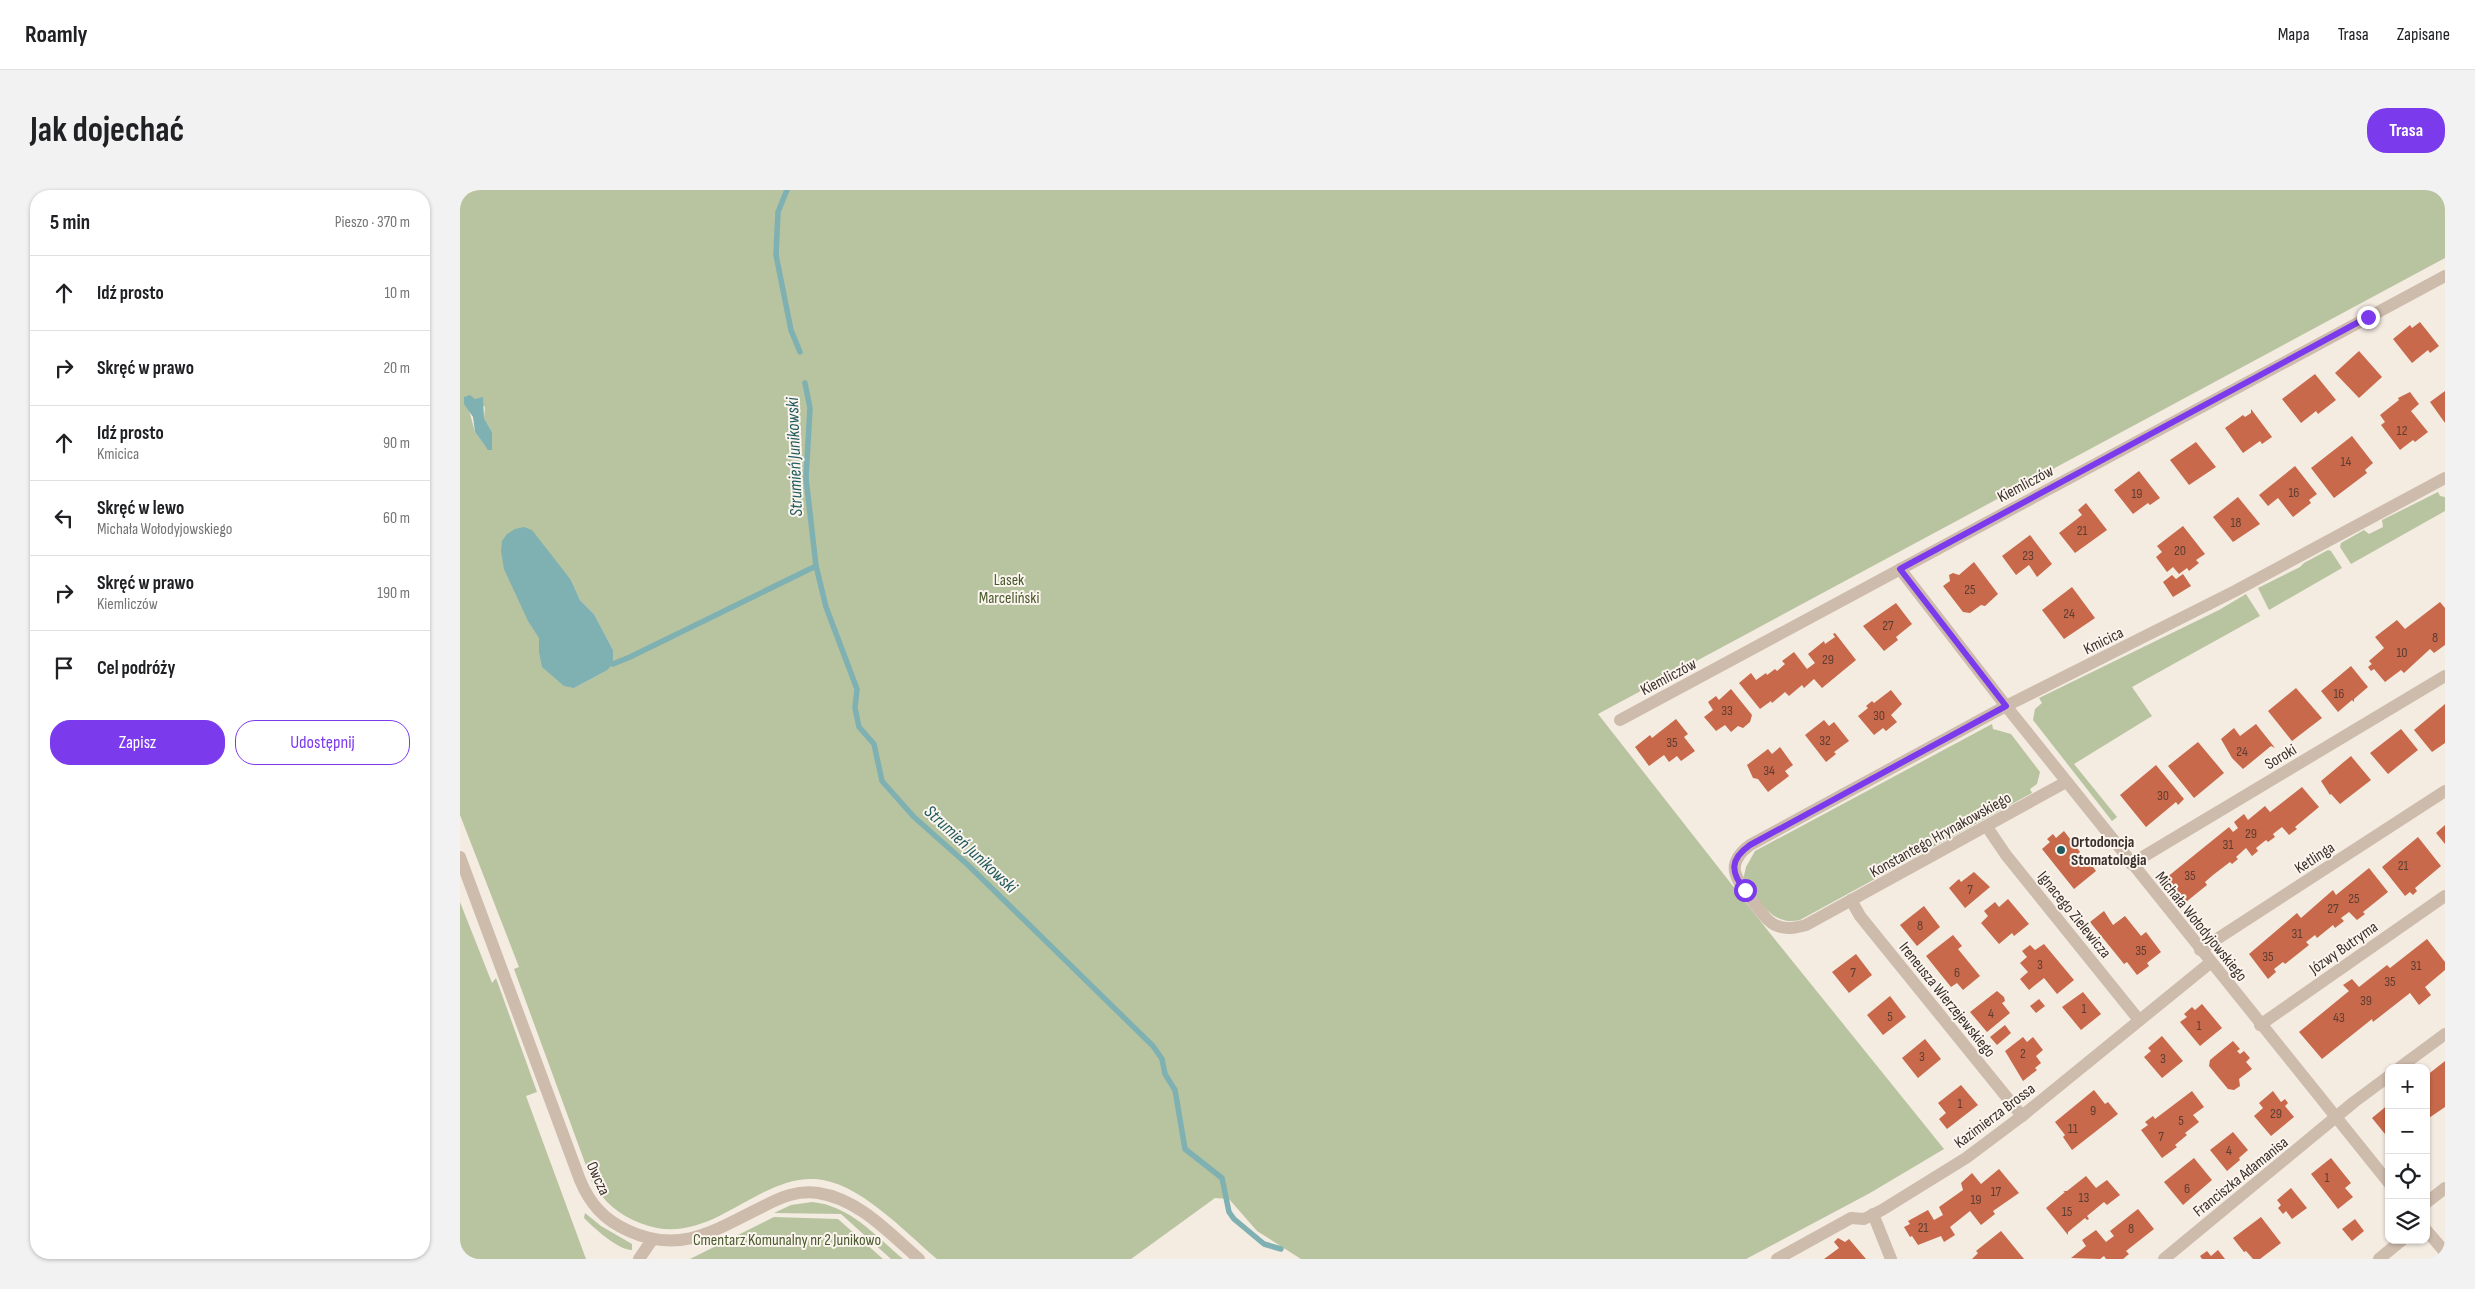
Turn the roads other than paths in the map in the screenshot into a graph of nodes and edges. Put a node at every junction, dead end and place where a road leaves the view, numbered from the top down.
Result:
1 (2445, 276) edge
2 (2445, 478) edge
3 (1900, 569) junction
4 (2445, 676) edge
5 (2006, 706) junction
6 (1620, 720) dead end
7 (2066, 782) junction
8 (2445, 791) edge
9 (1987, 827) junction
10 (460, 858) edge
11 (2131, 864) junction
12 (2445, 896) edge
13 (1851, 900) junction
14 (1829, 913) joint
15 (2200, 950) junction
16 (2210, 963) junction
17 (2140, 1020) junction
18 (2260, 1025) junction
19 (2445, 1034) edge
20 (2405, 1064) edge
21 (2385, 1079) edge
22 (2022, 1116) junction
23 (2335, 1118) junction
24 (2385, 1178) edge
25 (2445, 1188) edge
26 (2430, 1200) edge
27 (1873, 1214) junction
28 (2430, 1235) edge
29 (652, 1240) junction
30 (2397, 1244) edge
31 (2445, 1252) edge
32 (639, 1259) edge
33 (919, 1259) edge
34 (1777, 1259) edge
35 (1890, 1259) edge
36 (2164, 1259) edge
37 (2379, 1259) edge

1 - 3 street, Kiemliczów
2 - 5 street, Kmicica
3 - 5 street, Michała Wołodyjowskiego
3 - 6 street, Kiemliczów
4 - 11 street, Soroki
5 - 7 street, Michała Wołodyjowskiego
5 - 14 street, Kmicica
7 - 9 street, Konstantego Hrynakowskiego
7 - 11 street, Michała Wołodyjowskiego
8 - 15 street, Ketlinga
9 - 13 street, Konstantego Hrynakowskiego
9 - 17 street, Ignacego Zielewicza
10 - 29 street, Owcza
11 - 15 street, Michała Wołodyjowskiego
12 - 18 street, Józwy Butryma
13 - 14 street, Konstantego Hrynakowskiego
13 - 22 street, Ireneusza Wierzejewskiego
15 - 16 street, Michała Wołodyjowskiego
16 - 17 street, Kazimierza Brossa
16 - 18 street, Michała Wołodyjowskiego
17 - 22 street, Kazimierza Brossa
18 - 23 street, Michała Wołodyjowskiego
19 - 20 street
21 - 23 street, Franciszka Adamanisa
22 - 27 street, Kazimierza Brossa
23 - 24 street, Michała Wołodyjowskiego
23 - 36 street, Franciszka Adamanisa
25 - 26 street
27 - 34 street, Kazimierza Brossa
27 - 35 street
28 - 31 street
29 - 32 street
29 - 33 street, Owcza
30 - 37 street

